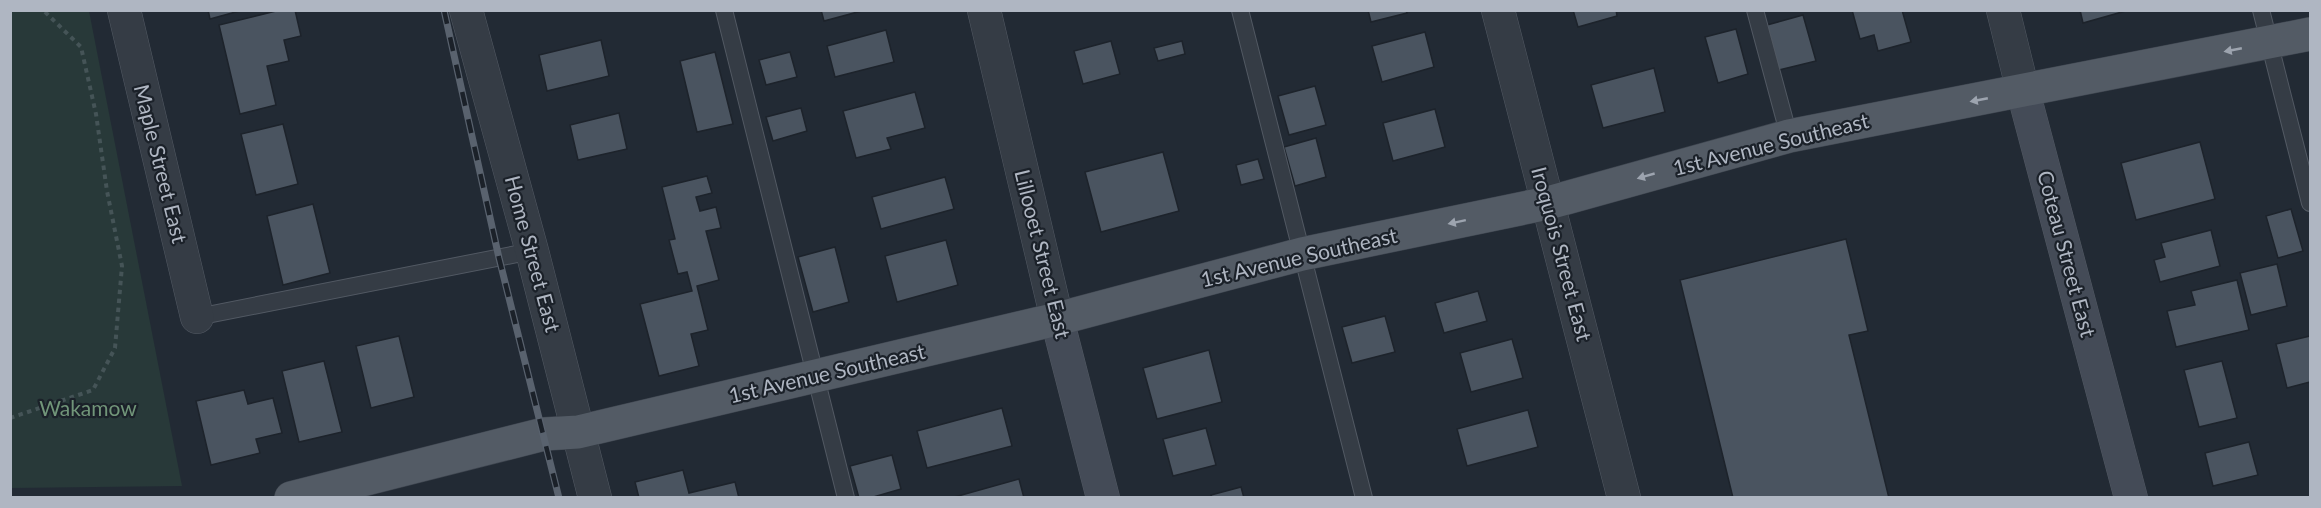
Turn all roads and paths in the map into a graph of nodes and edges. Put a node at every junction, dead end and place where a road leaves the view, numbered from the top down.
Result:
1 (43, 10) edge
2 (124, 10) edge
3 (466, 10) edge
4 (724, 10) edge
5 (984, 10) edge
6 (1240, 10) edge
7 (1498, 10) edge
8 (1755, 10) edge
9 (2003, 10) edge
10 (2261, 10) edge
11 (2310, 34) edge
12 (2269, 43) junction
13 (2023, 91) junction
14 (1789, 136) junction
15 (1548, 203) junction
16 (2310, 203) edge
17 (532, 250) junction
18 (1302, 254) junction
19 (197, 317) joint
20 (1057, 319) junction
21 (813, 377) junction
22 (10, 418) edge
23 (578, 432) junction
24 (291, 498) edge
25 (595, 498) edge
26 (846, 498) edge
27 (1103, 498) edge
28 (1364, 498) edge
29 (1624, 498) edge
30 (2131, 498) edge

1 - 22 path
2 - 19 street, Maple Street East
3 - 17 street, Home Street East
4 - 21 lane
5 - 20 street, Lillooet Street East
6 - 18 lane
7 - 15 street, Iroquois Street East
8 - 14 lane
9 - 13 street, Coteau Street East
10 - 12 lane
11 - 12 main road, 1st Avenue Southeast
12 -> 13 main road, 1st Avenue Southeast
12 - 16 lane
13 -> 14 main road, 1st Avenue Southeast
13 - 30 street, Coteau Street East
14 -> 15 main road, 1st Avenue Southeast
15 -> 18 main road, 1st Avenue Southeast
15 - 29 street, Iroquois Street East
17 - 19 lane
17 - 23 street, Home Street East
18 - 20 main road, 1st Avenue Southeast
18 - 28 lane
20 - 21 main road, 1st Avenue Southeast
20 - 27 street, Lillooet Street East
21 - 23 main road, 1st Avenue Southeast
21 - 26 lane
23 - 24 main road, 1st Avenue Southeast
23 - 25 street, Home Street East

